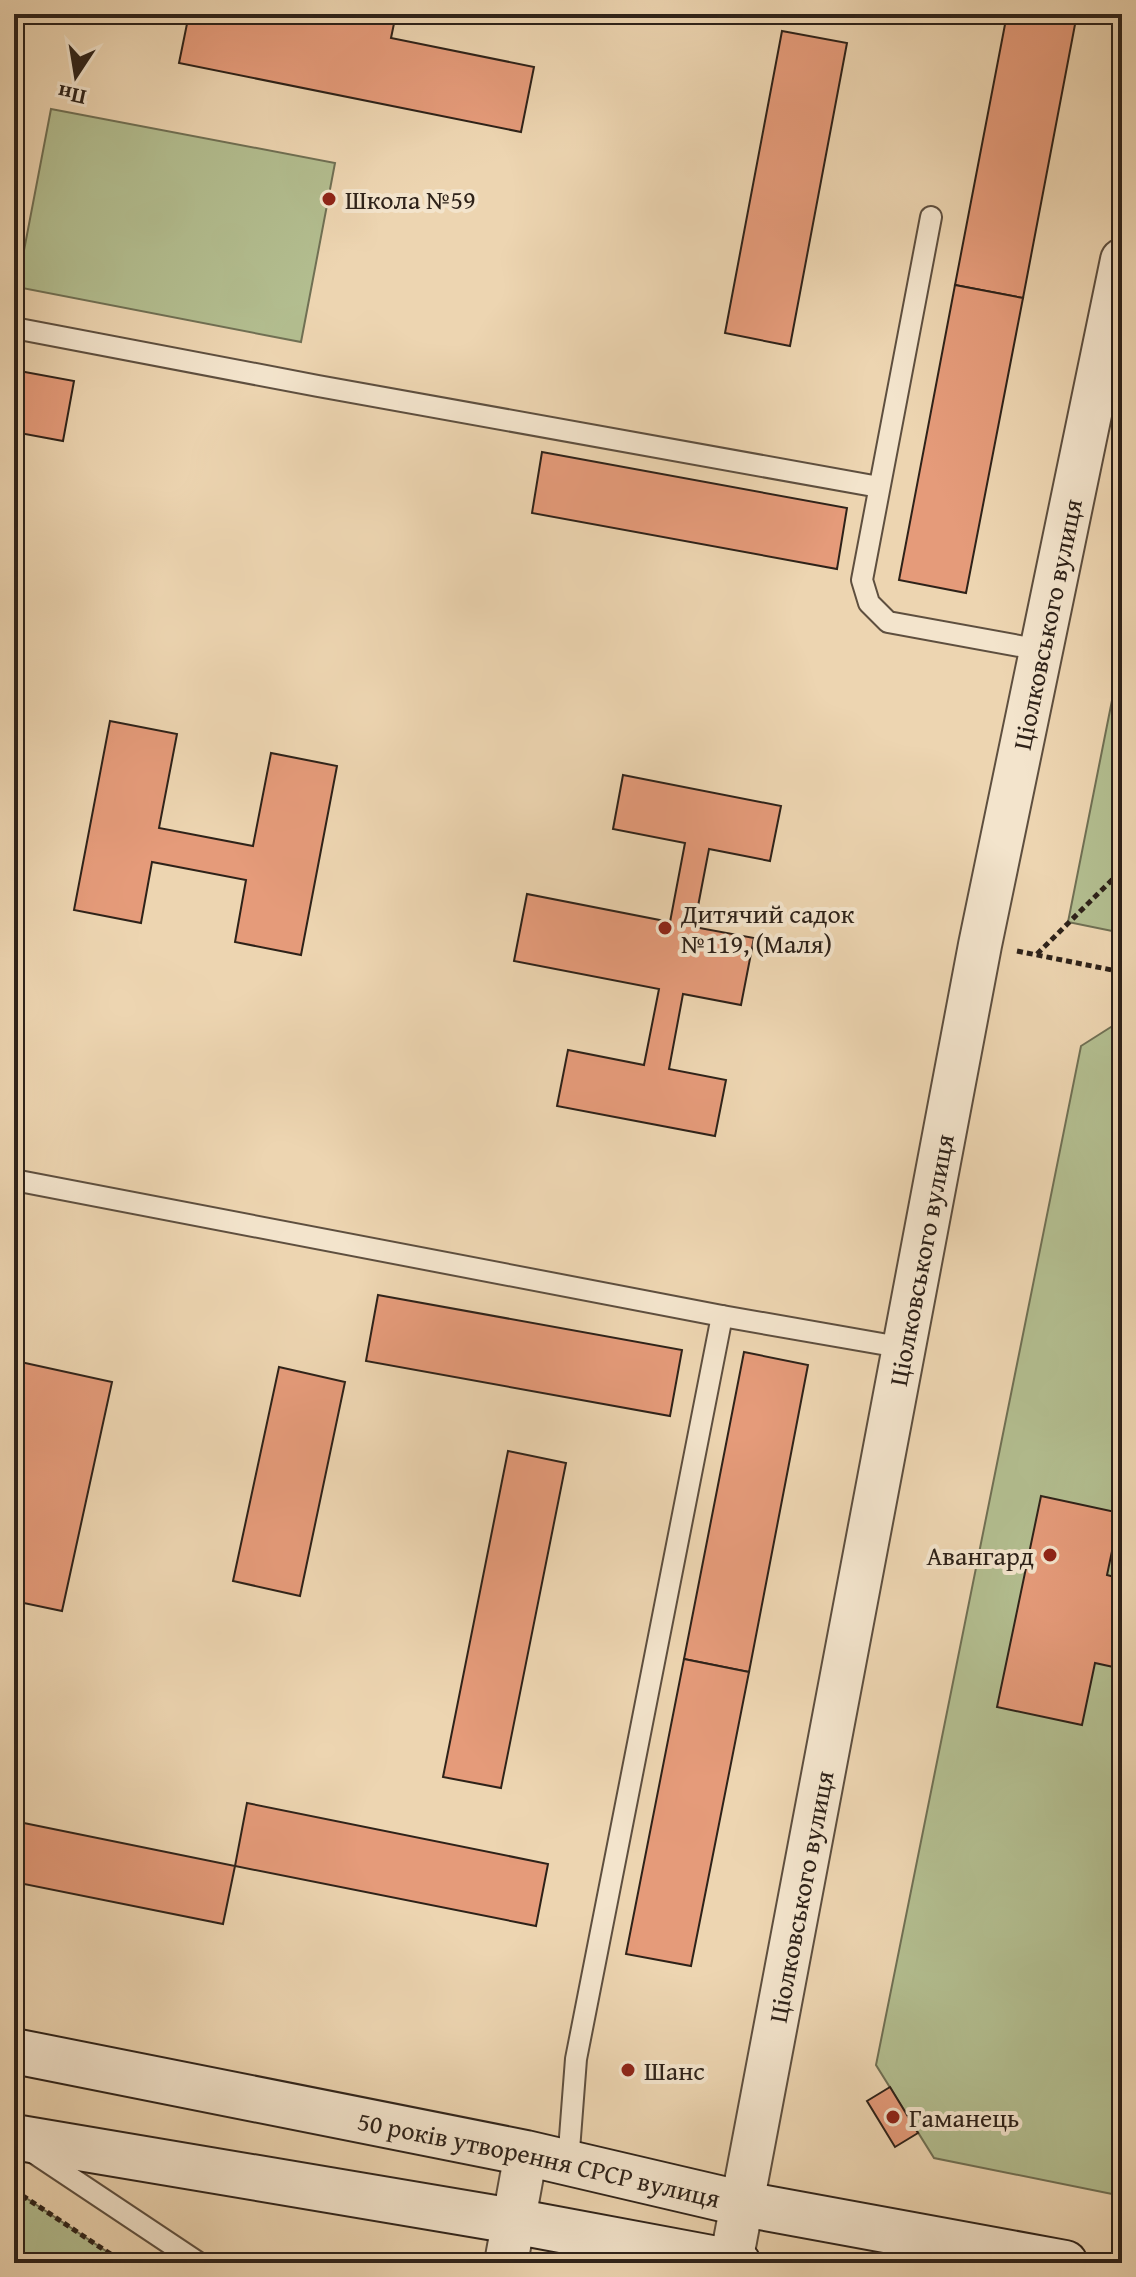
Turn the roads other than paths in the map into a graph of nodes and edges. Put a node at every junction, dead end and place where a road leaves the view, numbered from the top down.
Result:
1 (931, 217) dead end
2 (1122, 260) edge
3 (14, 328) edge
4 (879, 487) junction
5 (1041, 650) junction
6 (14, 1180) edge
7 (722, 1316) junction
8 (905, 1348) junction
9 (14, 2051) edge
10 (14, 2138) edge
11 (526, 2153) junction
12 (568, 2163) junction
13 (744, 2204) junction
14 (510, 2242) edge
15 (735, 2262) edge
16 (199, 2263) edge
17 (1065, 2263) edge

1 - 4 lane
2 - 5 street, Ціолковського вулиця
3 - 4 lane
4 - 5 lane
5 - 8 street, Ціолковського вулиця
6 - 7 lane
7 - 8 lane
7 - 12 lane
8 - 13 street, Ціолковського вулиця
9 - 11 main road, 50 років утворення СРСР вулиця
10 - 14 main road
10 - 16 lane
11 - 12 main road, 50 років утворення СРСР вулиця
11 - 14 street
12 - 13 main road, 50 років утворення СРСР вулиця
13 - 15 street, Ціолковського вулиця
13 - 17 main road, 50 років утворення СРСР вулиця
14 - 15 main road

